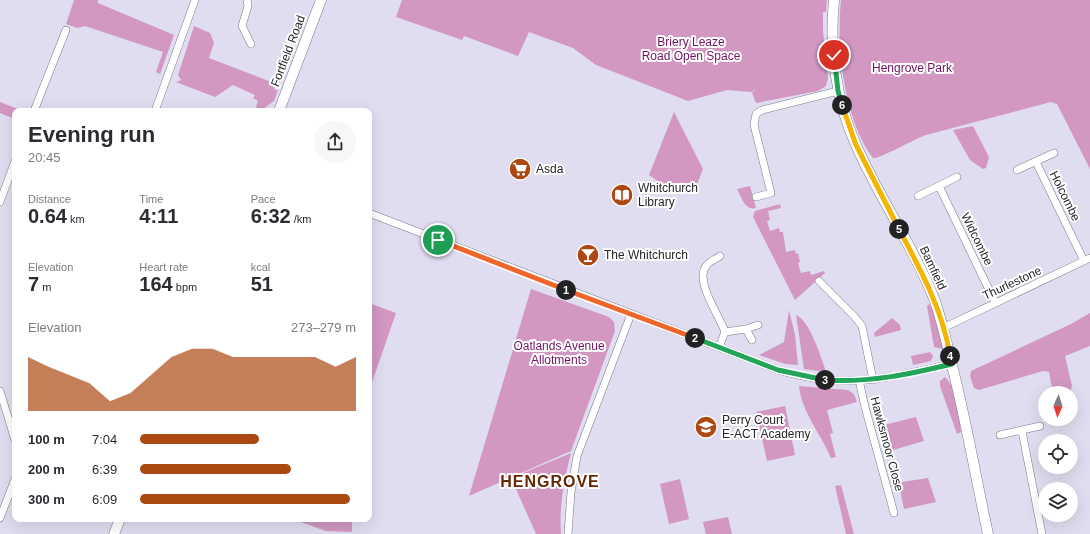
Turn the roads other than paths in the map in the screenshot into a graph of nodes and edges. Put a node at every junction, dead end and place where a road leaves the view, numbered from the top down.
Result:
1 (195, 0) edge
2 (247, 0) edge
3 (321, 0) edge
4 (834, 0) edge
5 (66, 30) dead end
6 (251, 44) dead end
7 (838, 91) junction
8 (35, 108) edge
9 (156, 108) edge
10 (280, 108) edge
11 (1054, 153) dead end
12 (1036, 162) junction
13 (1017, 170) dead end
14 (957, 177) dead end
15 (12, 178) edge
16 (939, 186) junction
17 (918, 196) dead end
18 (756, 198) dead end
19 (0, 202) edge
20 (372, 214) edge
21 (720, 256) dead end
22 (1087, 259) edge
23 (819, 281) dead end
24 (995, 302) junction
25 (631, 314) junction
26 (758, 325) dead end
27 (943, 328) junction
28 (746, 329) junction
29 (725, 332) junction
30 (752, 340) dead end
31 (719, 347) junction
32 (952, 364) junction
33 (859, 380) junction
34 (872, 380) junction
35 (0, 392) edge
36 (1040, 426) dead end
37 (12, 430) edge
38 (1022, 431) junction
39 (1000, 435) dead end
40 (12, 488) edge
41 (894, 513) dead end
42 (0, 518) edge
43 (119, 522) edge
44 (114, 534) edge
45 (568, 534) edge
46 (988, 534) edge
47 (1042, 534) edge

1 - 9 street
2 - 6 street
3 - 10 street, Fortfield Road
4 - 7 street, Bamfield
5 - 8 street
7 - 18 street
7 - 27 street, Bamfield
11 - 12 street, Holcombe
12 - 13 street, Holcombe
12 - 22 street, Holcombe
14 - 16 street
15 - 19 street
16 - 17 street
16 - 24 street, Widcombe
20 - 25 street
21 - 29 street
22 - 24 street, Thurlestone
23 - 34 street
24 - 27 street, Thurlestone
25 - 31 street
25 - 45 street
26 - 28 street
27 - 32 street, Bamfield
28 - 29 street
28 - 30 street
29 - 31 street
31 - 33 street
32 - 34 street
32 - 46 street, Bamfield
33 - 34 street
33 - 41 street, Hawksmoor Close
35 - 37 street
36 - 38 street
38 - 39 street
38 - 47 street
40 - 42 street
43 - 44 street

